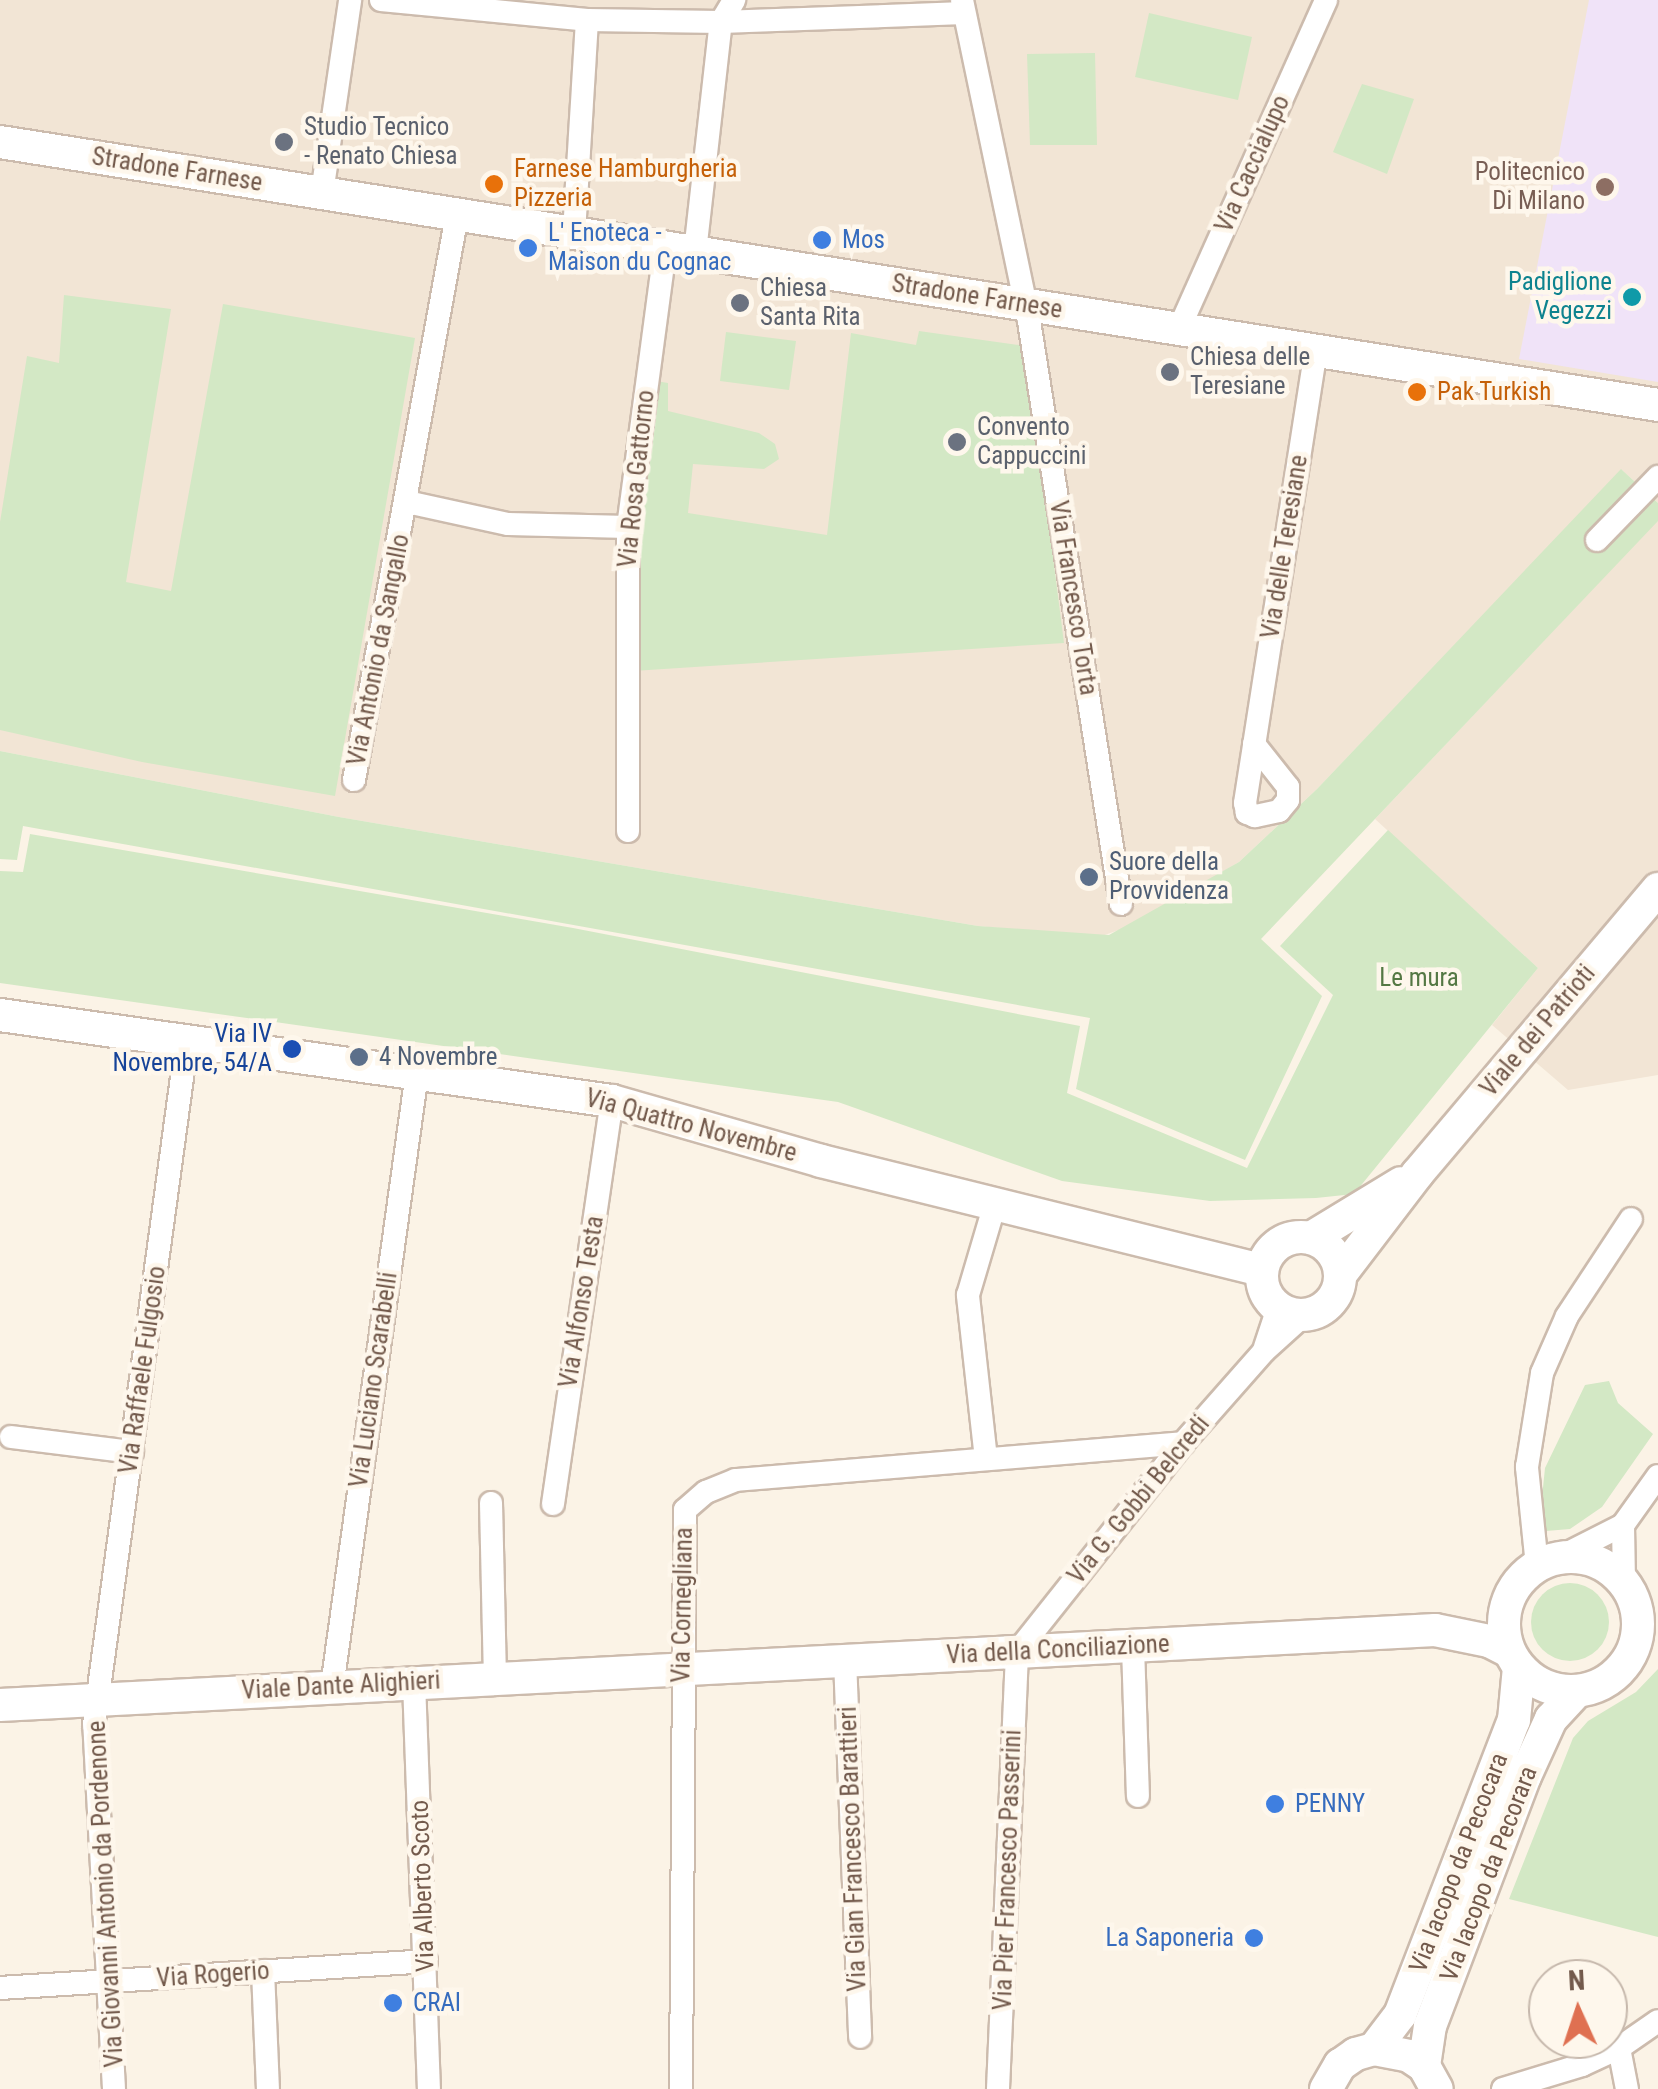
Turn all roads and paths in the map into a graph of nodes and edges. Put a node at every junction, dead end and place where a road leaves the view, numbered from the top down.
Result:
1 (350, 0) edge
2 (381, 0) edge
3 (734, 0) edge
4 (1326, 0) edge
5 (963, 6) edge
6 (626, 10) edge
7 (588, 20) junction
8 (721, 22) junction
9 (0, 142) edge
10 (322, 193) junction
11 (458, 215) junction
12 (574, 233) junction
13 (680, 250) junction
14 (1026, 305) junction
15 (1179, 329) junction
16 (1316, 350) junction
17 (1658, 405) edge
18 (1658, 477) edge
19 (407, 502) junction
20 (628, 527) junction
21 (1598, 540) dead end
22 (1254, 744) dead end
23 (354, 780) dead end
24 (628, 831) dead end
25 (1658, 890) edge
26 (1121, 904) dead end
27 (0, 1014) edge
28 (187, 1041) junction
29 (416, 1074) junction
30 (612, 1101) junction
31 (1418, 1173) junction
32 (996, 1204) junction
33 (1630, 1219) dead end
34 (1311, 1238) junction
35 (1268, 1258) junction
36 (1340, 1274) junction
37 (1291, 1312) junction
38 (11, 1437) dead end
39 (1184, 1443) junction
40 (132, 1452) junction
41 (986, 1459) junction
42 (1658, 1476) edge
43 (491, 1503) dead end
44 (553, 1504) dead end
45 (1623, 1525) junction
46 (1547, 1562) junction
47 (1638, 1592) edge
48 (1510, 1594) junction
49 (1435, 1630) junction
50 (1644, 1646) edge
51 (1133, 1647) junction
52 (1017, 1652) junction
53 (1514, 1659) junction
54 (845, 1660) junction
55 (682, 1668) junction
56 (496, 1678) junction
57 (414, 1682) junction
58 (332, 1686) junction
59 (1576, 1692) junction
60 (99, 1700) junction
61 (0, 1705) edge
62 (1138, 1796) dead end
63 (426, 1961) junction
64 (263, 1971) junction
65 (110, 1981) junction
66 (0, 1988) edge
67 (1658, 2021) edge
68 (860, 2037) dead end
69 (1628, 2041) edge
70 (1374, 2049) junction
71 (1587, 2059) edge
72 (1620, 2059) edge
73 (1430, 2078) edge
74 (114, 2089) edge
75 (268, 2089) edge
76 (429, 2089) edge
77 (681, 2089) edge
78 (998, 2089) edge
79 (1326, 2089) edge
80 (1503, 2089) edge
81 (1627, 2089) edge

1 - 10 street
2 - 7 street
3 - 8 street
4 - 15 street, Via Caccialupo
5 - 8 street
5 - 14 street, Via Francesco Torta
6 - 7 street
6 - 8 street
7 - 12 street
8 - 13 street, Via Rosa Gattorno
9 - 10 main road, Stradone Farnese
10 - 11 main road, Stradone Farnese
11 - 12 main road, Stradone Farnese
11 - 19 street
12 - 13 main road, Stradone Farnese
13 - 14 main road, Stradone Farnese
13 - 20 street, Via Rosa Gattorno
14 - 15 main road, Stradone Farnese
14 - 26 street, Via Francesco Torta
15 - 16 main road, Stradone Farnese
16 - 17 main road, Stradone Farnese
16 - 22 street, Via delle Teresiane
18 - 21 street
19 - 20 street, Via Antonio da Sangallo
19 - 23 street, Via Antonio da Sangallo
20 - 24 street, Via Rosa Gattorno
25 - 31 main road, Viale dei Patrioti
27 - 28 main road, Via Quattro Novembre
28 - 29 main road, Via Quattro Novembre
28 - 40 street, Via Raffaele Fulgosio
29 - 30 main road, Via Quattro Novembre
29 - 58 street, Via Luciano Scarabelli
30 - 32 main road, Via Quattro Novembre
30 - 44 street, Via Alfonso Testa
31 - 34 main road, Viale dei Patrioti
31 - 36 main road, Viale dei Patrioti
32 - 35 main road, Via Quattro Novembre
32 - 41 street
33 - 46 street
34 - 35 main road, Viale dei Patrioti
34 - 36 main road
35 - 37 main road
36 - 37 main road, Viale dei Patrioti
37 - 39 street, Via G. Gobbi Belcredi
38 - 40 street
39 - 41 street, Via Cornegliana
39 - 52 street, Via G. Gobbi Belcredi
40 - 60 street, Via Raffaele Fulgosio
41 - 55 street, Via Cornegliana
42 - 45 street
43 - 56 street
45 - 46 street
45 - 47 street
46 - 47 main road
46 - 48 main road
47 - 50 main road
48 - 49 main road
48 - 53 main road
49 - 51 main road, Via della Conciliazione
49 - 53 main road
50 - 59 main road
51 - 52 main road, Via della Conciliazione
51 - 62 street
52 - 54 main road, Via della Conciliazione
52 - 78 street, Via Pier Francesco Passerini
53 - 59 main road
53 - 70 main road, Via Iacopo da Pecocara
54 - 55 main road, Via della Conciliazione
54 - 68 street, Via Gian Francesco Barattieri
55 - 56 main road, Viale Dante Alighieri
55 - 77 street, Via Cornegliana
56 - 57 main road, Viale Dante Alighieri
57 - 58 main road, Viale Dante Alighieri
57 - 63 street, Via Alberto Scoto
58 - 60 main road, Viale Dante Alighieri
59 - 73 main road, Via Iacopo da Pecorara
60 - 61 main road, Viale Dante Alighieri
60 - 65 street, Via Giovanni Antonio da Pordenone
63 - 64 street, Via Rogerio
63 - 76 street, Via Alberto Scoto
64 - 65 street, Via Rogerio
64 - 75 street
65 - 66 street, Via Rogerio
65 - 74 street, Via Giovanni Antonio da Pordenone
67 - 69 street
70 - 73 main road
70 - 79 main road
71 - 80 street
72 - 81 street

